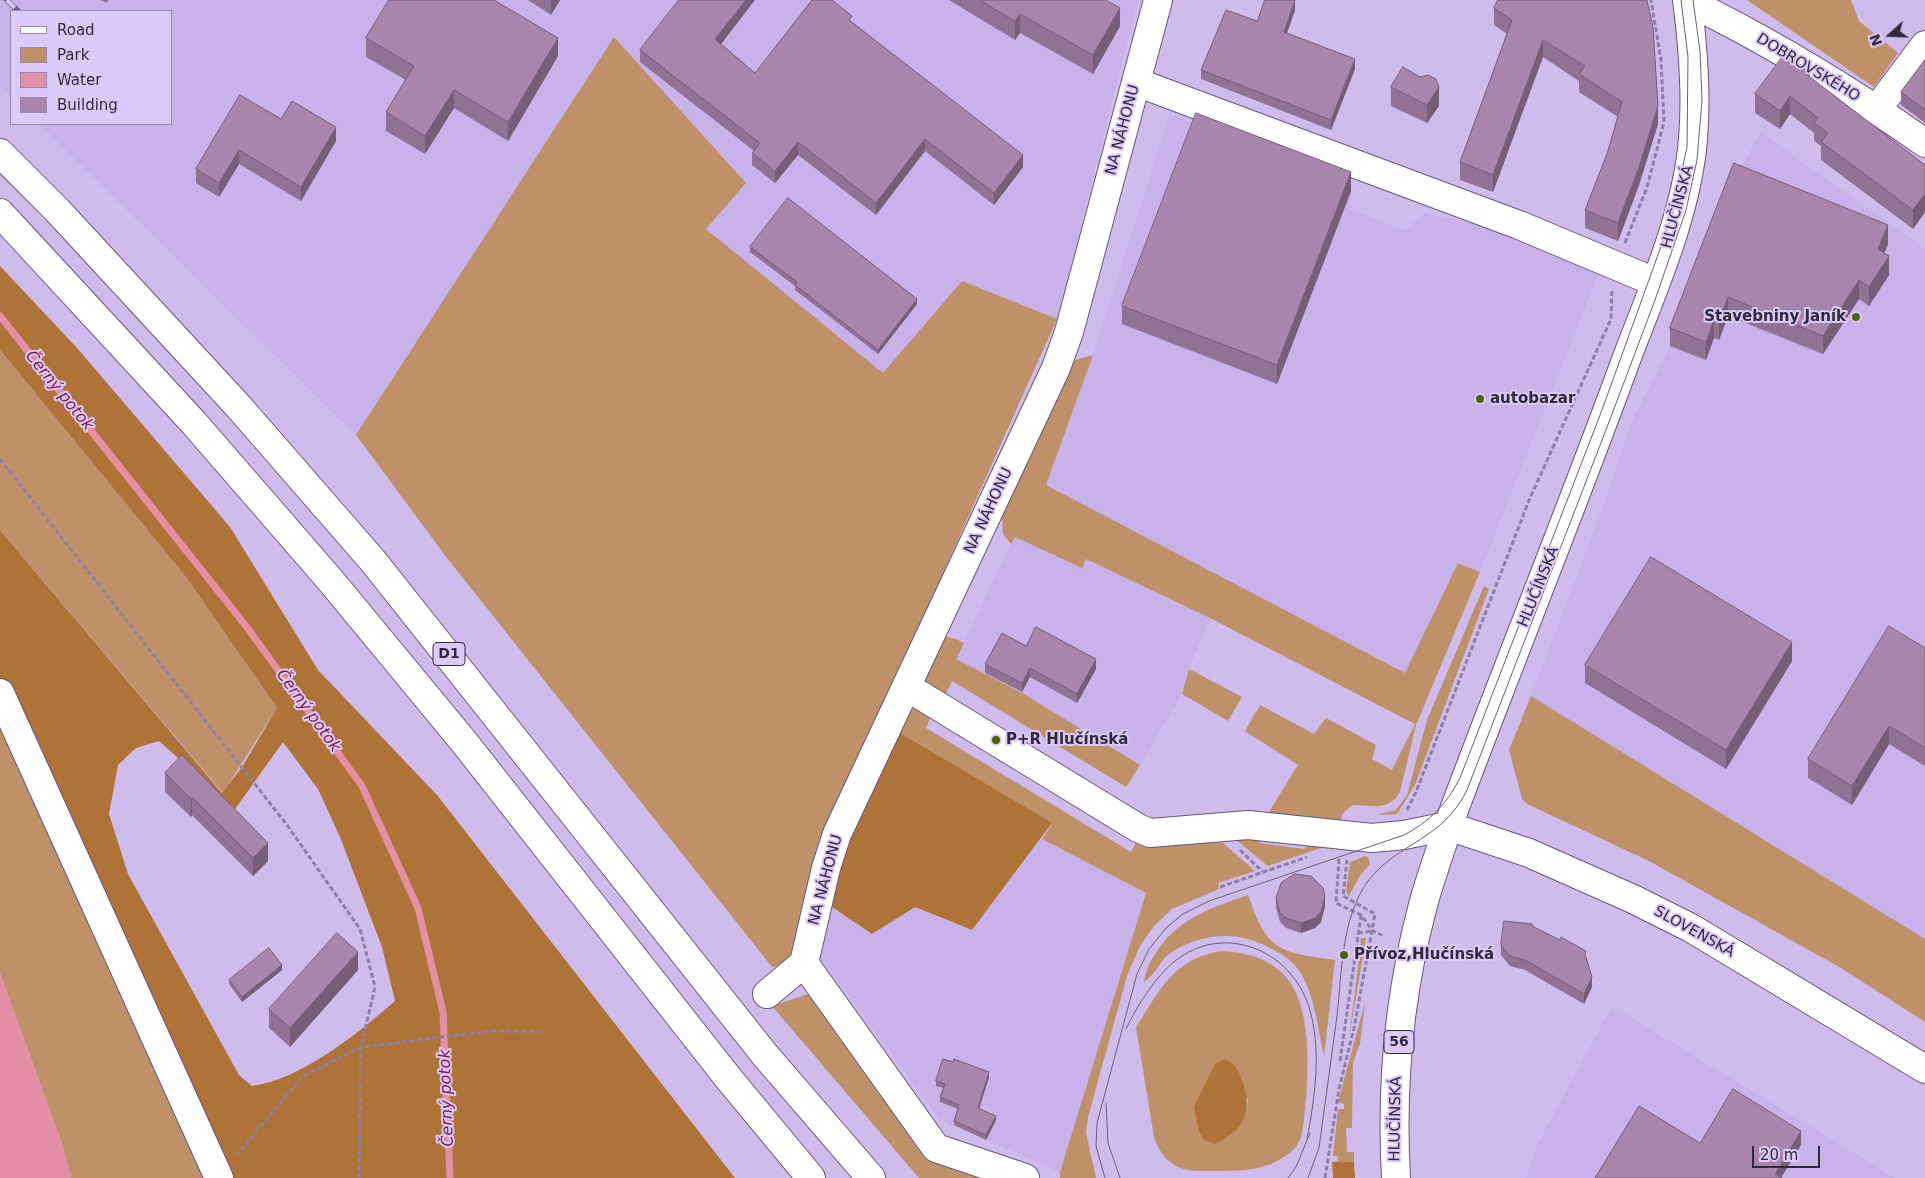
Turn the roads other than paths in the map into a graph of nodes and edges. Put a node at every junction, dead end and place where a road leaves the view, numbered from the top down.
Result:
1 (1158, 0) edge
2 (1687, 0) edge
3 (1925, 44) edge
4 (1136, 82) junction
5 (1877, 109) junction
6 (1925, 143) edge
7 (0, 153) edge
8 (0, 213) edge
9 (1656, 282) junction
10 (906, 687) junction
11 (0, 694) edge
12 (1448, 826) junction
13 (804, 963) junction
14 (767, 994) dead end
15 (1925, 1069) edge
16 (219, 1178) edge
17 (811, 1178) edge
18 (871, 1178) edge
19 (1025, 1178) edge
20 (1396, 1178) edge

1 - 4 main road, NA NÁHONU
2 - 5 main road, DOBROVSKÉHO
2 - 9 main road, HLUČÍNSKÁ
3 - 5 main road
4 - 9 main road
4 - 10 main road, NA NÁHONU
5 - 6 main road, DOBROVSKÉHO
7 - 18 main road, D1
8 - 17 main road
9 - 12 main road, HLUČÍNSKÁ
10 - 12 main road
10 - 13 main road, NA NÁHONU
11 - 16 main road
12 - 15 main road, SLOVENSKÁ
12 - 20 main road, HLUČÍNSKÁ / 56
13 - 14 main road
13 - 19 main road

